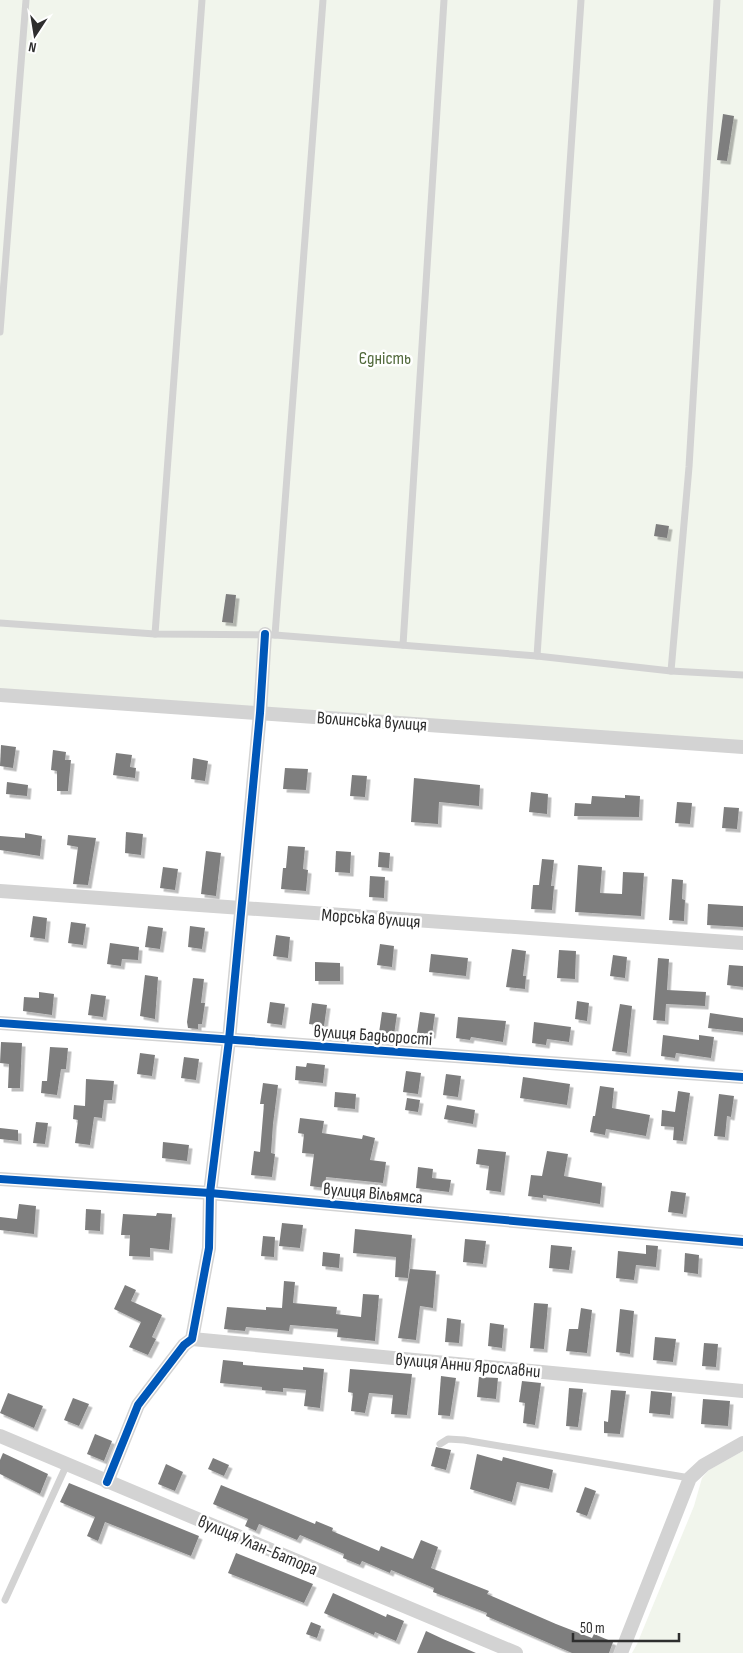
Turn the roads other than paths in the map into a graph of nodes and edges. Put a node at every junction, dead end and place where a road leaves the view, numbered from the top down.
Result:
1 (26, 0) edge
2 (202, 0) edge
3 (323, 0) edge
4 (444, 0) edge
5 (581, 0) edge
6 (717, 0) edge
7 (0, 332) edge
8 (0, 623) edge
9 (155, 634) junction
10 (270, 635) junction
11 (404, 645) junction
12 (537, 656) junction
13 (671, 671) junction
14 (743, 675) edge
15 (0, 695) edge
16 (260, 713) junction
17 (743, 747) edge
18 (0, 892) edge
19 (241, 909) junction
20 (743, 943) edge
21 (0, 1023) edge
22 (229, 1040) junction
23 (743, 1077) edge
24 (0, 1179) edge
25 (210, 1193) junction
26 (743, 1242) edge
27 (192, 1339) junction
28 (743, 1391) edge
29 (0, 1436) edge
30 (440, 1444) dead end
31 (743, 1444) edge
32 (67, 1464) junction
33 (690, 1478) junction
34 (107, 1482) junction
35 (5, 1600) dead end
36 (516, 1653) edge
37 (621, 1653) edge

1 - 7 lane
2 - 9 lane
3 - 10 lane
4 - 11 lane
5 - 12 lane
6 - 13 lane
8 - 9 lane
9 - 10 lane
10 - 11 lane
10 - 16 street
11 - 12 lane
12 - 13 lane
13 - 14 lane
15 - 16 street, Волинська вулиця
16 - 17 street, Волинська вулиця
16 - 19 street
18 - 19 street, Морська вулиця
19 - 20 street, Морська вулиця
19 - 22 street
21 - 22 street, вулиця Бадьорості
22 - 23 street, вулиця Бадьорості
22 - 25 street
24 - 25 street, вулиця Вільямса
25 - 26 street, вулиця Вільямса
25 - 27 street
27 - 28 street, вулиця Анни Ярославни
27 - 34 street
29 - 32 street, вулиця Улан-Батора
30 - 33 lane
31 - 33 street
32 - 34 street, вулиця Улан-Батора
32 - 35 lane
33 - 37 street
34 - 36 street, вулиця Улан-Батора

